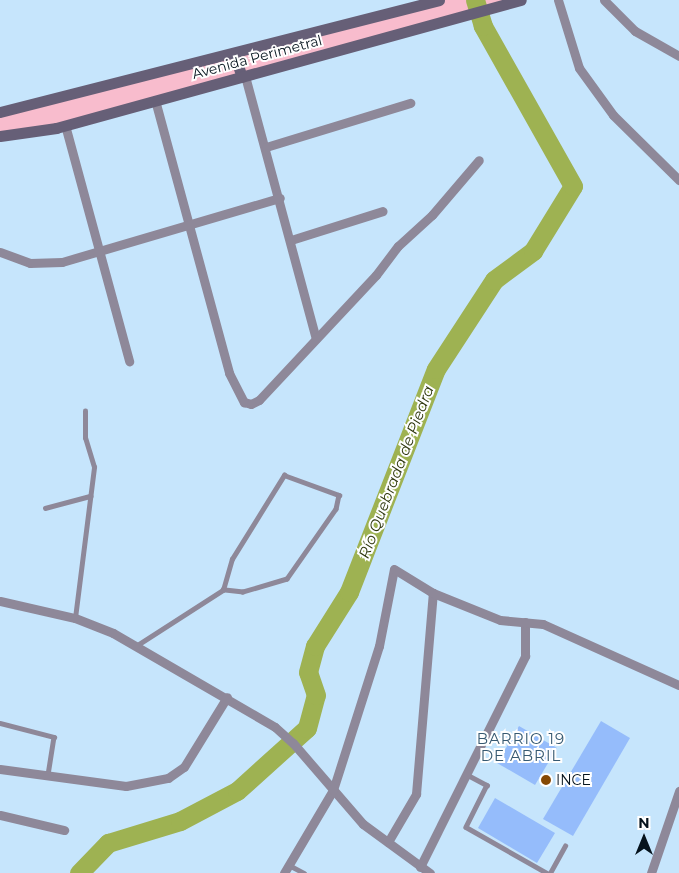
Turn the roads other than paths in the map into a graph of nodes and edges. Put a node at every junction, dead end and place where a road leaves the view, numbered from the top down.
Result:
1 (439, 0) edge
2 (521, 0) edge
3 (558, 0) edge
4 (604, 0) edge
5 (234, 54) junction
6 (679, 56) edge
7 (244, 76) junction
8 (155, 100) junction
9 (410, 102) dead end
10 (0, 112) edge
11 (65, 126) junction
12 (0, 136) edge
13 (266, 147) junction
14 (479, 160) dead end
15 (679, 180) edge
16 (280, 198) junction
17 (383, 212) dead end
18 (191, 224) junction
19 (291, 240) junction
20 (99, 250) junction
21 (0, 252) edge
22 (316, 339) junction
23 (129, 361) dead end
24 (85, 411) dead end
25 (90, 496) junction
26 (45, 508) dead end
27 (223, 590) junction
28 (433, 593) junction
29 (0, 601) edge
30 (75, 618) junction
31 (525, 622) junction
32 (136, 646) junction
33 (679, 685) edge
34 (227, 697) junction
35 (0, 723) edge
36 (0, 769) edge
37 (466, 774) junction
38 (48, 776) junction
39 (333, 790) junction
40 (679, 792) edge
41 (0, 815) edge
42 (64, 830) dead end
43 (388, 842) junction
44 (565, 846) dead end
45 (420, 866) junction
46 (286, 869) edge
47 (304, 873) edge
48 (430, 873) edge
49 (548, 873) edge
50 (651, 873) edge

1 - 5 main road, Avenida Perimetral
2 - 7 main road, Avenida Perimetral
3 - 15 street
4 - 6 street
5 - 7 main road
5 - 10 main road, Avenida Perimetral
7 - 8 main road, Avenida Perimetral
7 - 13 street
8 - 11 main road, Avenida Perimetral
8 - 18 street
9 - 13 street
11 - 12 main road, Avenida Perimetral
11 - 20 street
13 - 16 street
14 - 22 street
16 - 18 street
16 - 19 street
17 - 19 street
18 - 20 street
18 - 22 street
19 - 22 street
20 - 21 street
20 - 23 street
24 - 25 lane
25 - 26 lane
25 - 30 lane
27 - 27 lane
27 - 32 lane
28 - 31 street
28 - 39 street
28 - 43 street
29 - 30 street
30 - 32 street
31 - 33 street
31 - 37 street
32 - 34 street
34 - 38 street
34 - 39 street
35 - 38 lane
36 - 38 street
37 - 45 street
37 - 49 lane
39 - 43 street
39 - 46 street
40 - 50 street
41 - 42 street
43 - 45 street
44 - 49 lane
45 - 48 street
46 - 47 lane

